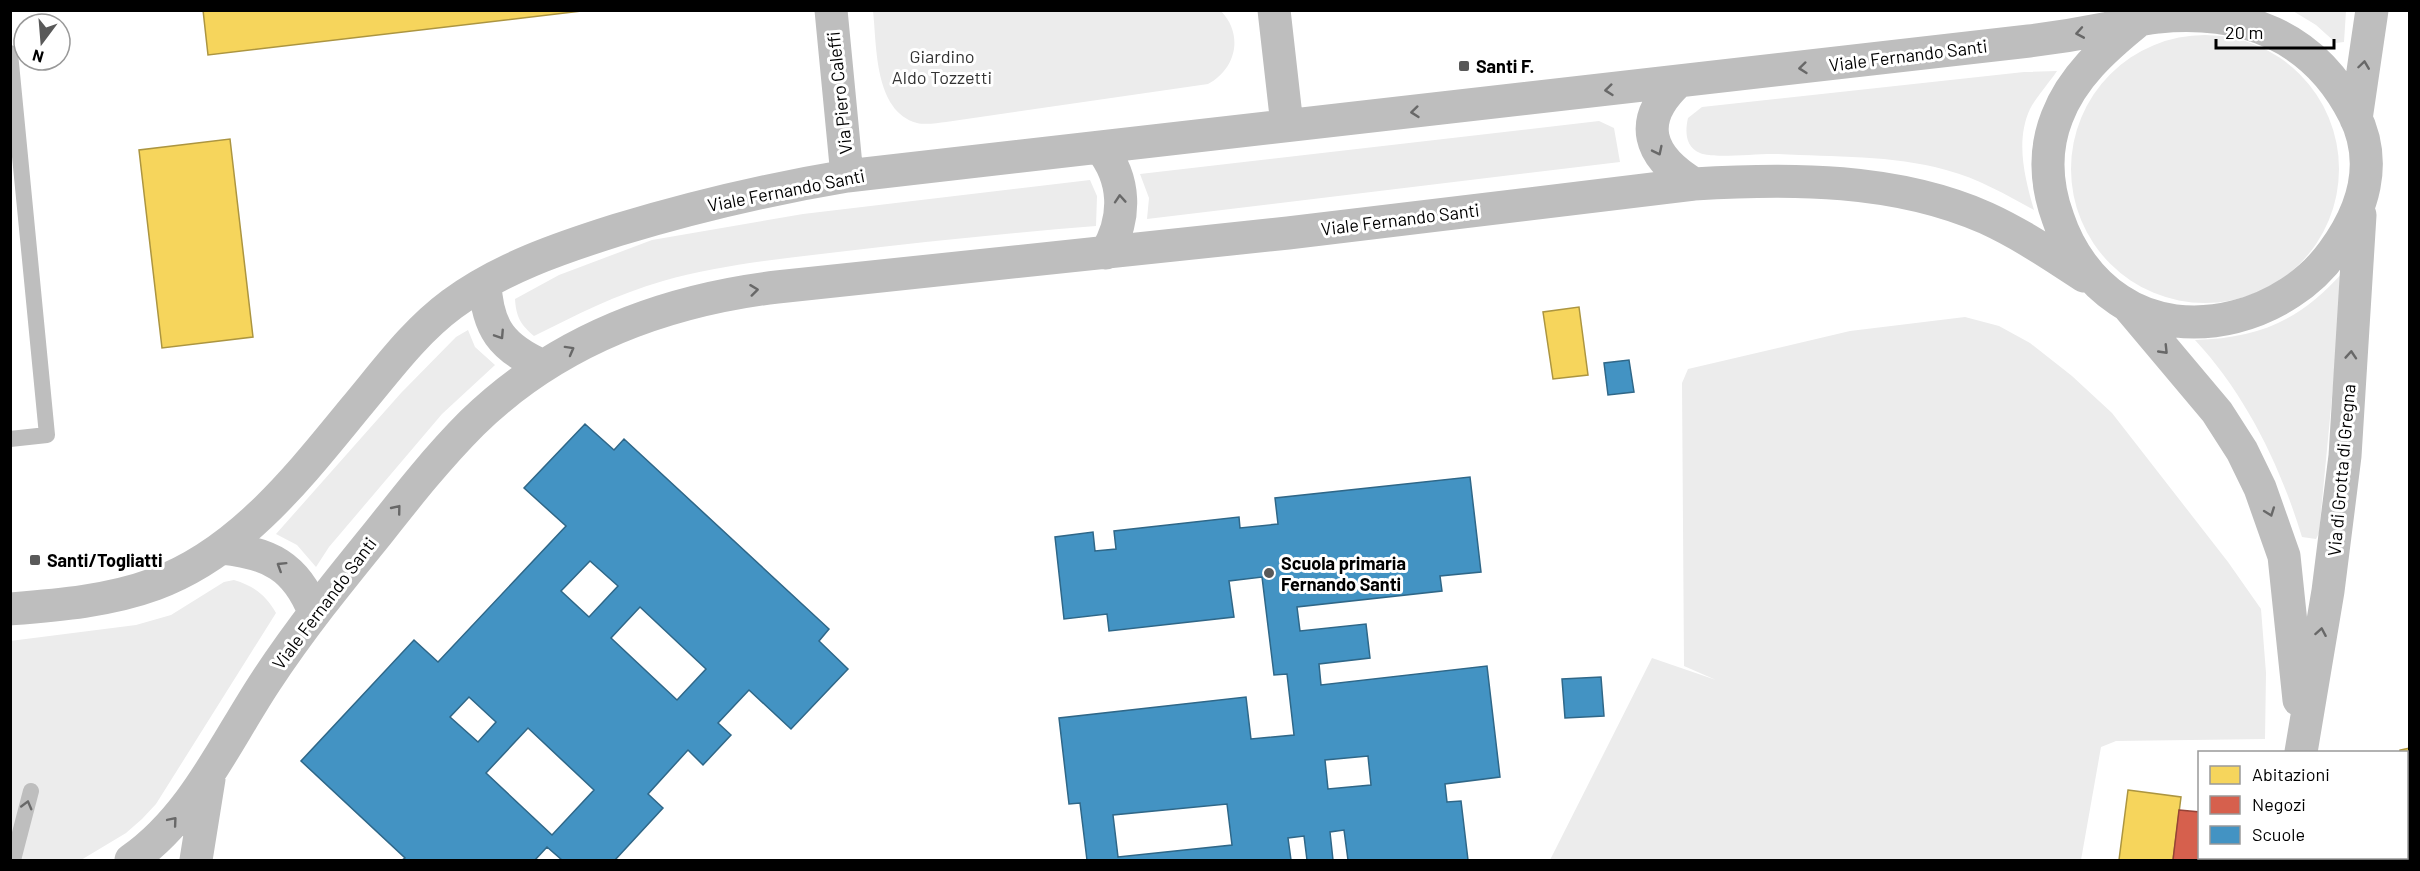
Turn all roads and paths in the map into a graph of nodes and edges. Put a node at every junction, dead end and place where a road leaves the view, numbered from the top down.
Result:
1 (831, 10) edge
2 (1274, 10) edge
3 (2372, 10) edge
4 (2151, 16) edge
5 (10, 53) edge
6 (1678, 82) junction
7 (2356, 119) junction
8 (1287, 125) junction
9 (1100, 147) junction
10 (847, 176) junction
11 (1694, 184) junction
12 (2360, 207) junction
13 (1106, 253) junction
14 (485, 283) junction
15 (2117, 298) junction
16 (543, 366) junction
17 (10, 439) edge
18 (222, 548) junction
19 (10, 609) edge
20 (314, 612) junction
21 (2302, 742) edge
22 (211, 770) junction
23 (31, 791) dead end
24 (13, 861) edge
25 (131, 861) edge
26 (196, 861) edge

1 - 10 street, Via Piero Caleffi
2 - 8 street
7 -> 3 street
4 -> 6 street, Viale Fernando Santi
4 - 7 street, Viale Fernando Santi
4 - 15 street
5 - 17 lane
6 -> 8 street, Viale Fernando Santi
6 -> 11 street
7 - 12 street, Via di Grotta di Gregna
8 - 9 street, Viale Fernando Santi
9 - 10 street, Viale Fernando Santi
13 -> 9 street
10 - 14 street, Viale Fernando Santi
11 - 13 street, Viale Fernando Santi
11 - 15 street, Viale Fernando Santi
12 - 15 street
21 -> 12 street, Via di Grotta di Gregna
16 -> 13 street, Viale Fernando Santi
14 -> 16 street
14 - 18 street, Viale Fernando Santi
15 -> 21 street, Via di Grotta di Gregna
20 -> 16 street, Viale Fernando Santi
18 - 19 street, Viale Fernando Santi
20 -> 18 street
20 - 22 street, Viale Fernando Santi
25 -> 22 street, Viale Fernando Santi
22 - 26 street
24 -> 23 lane

